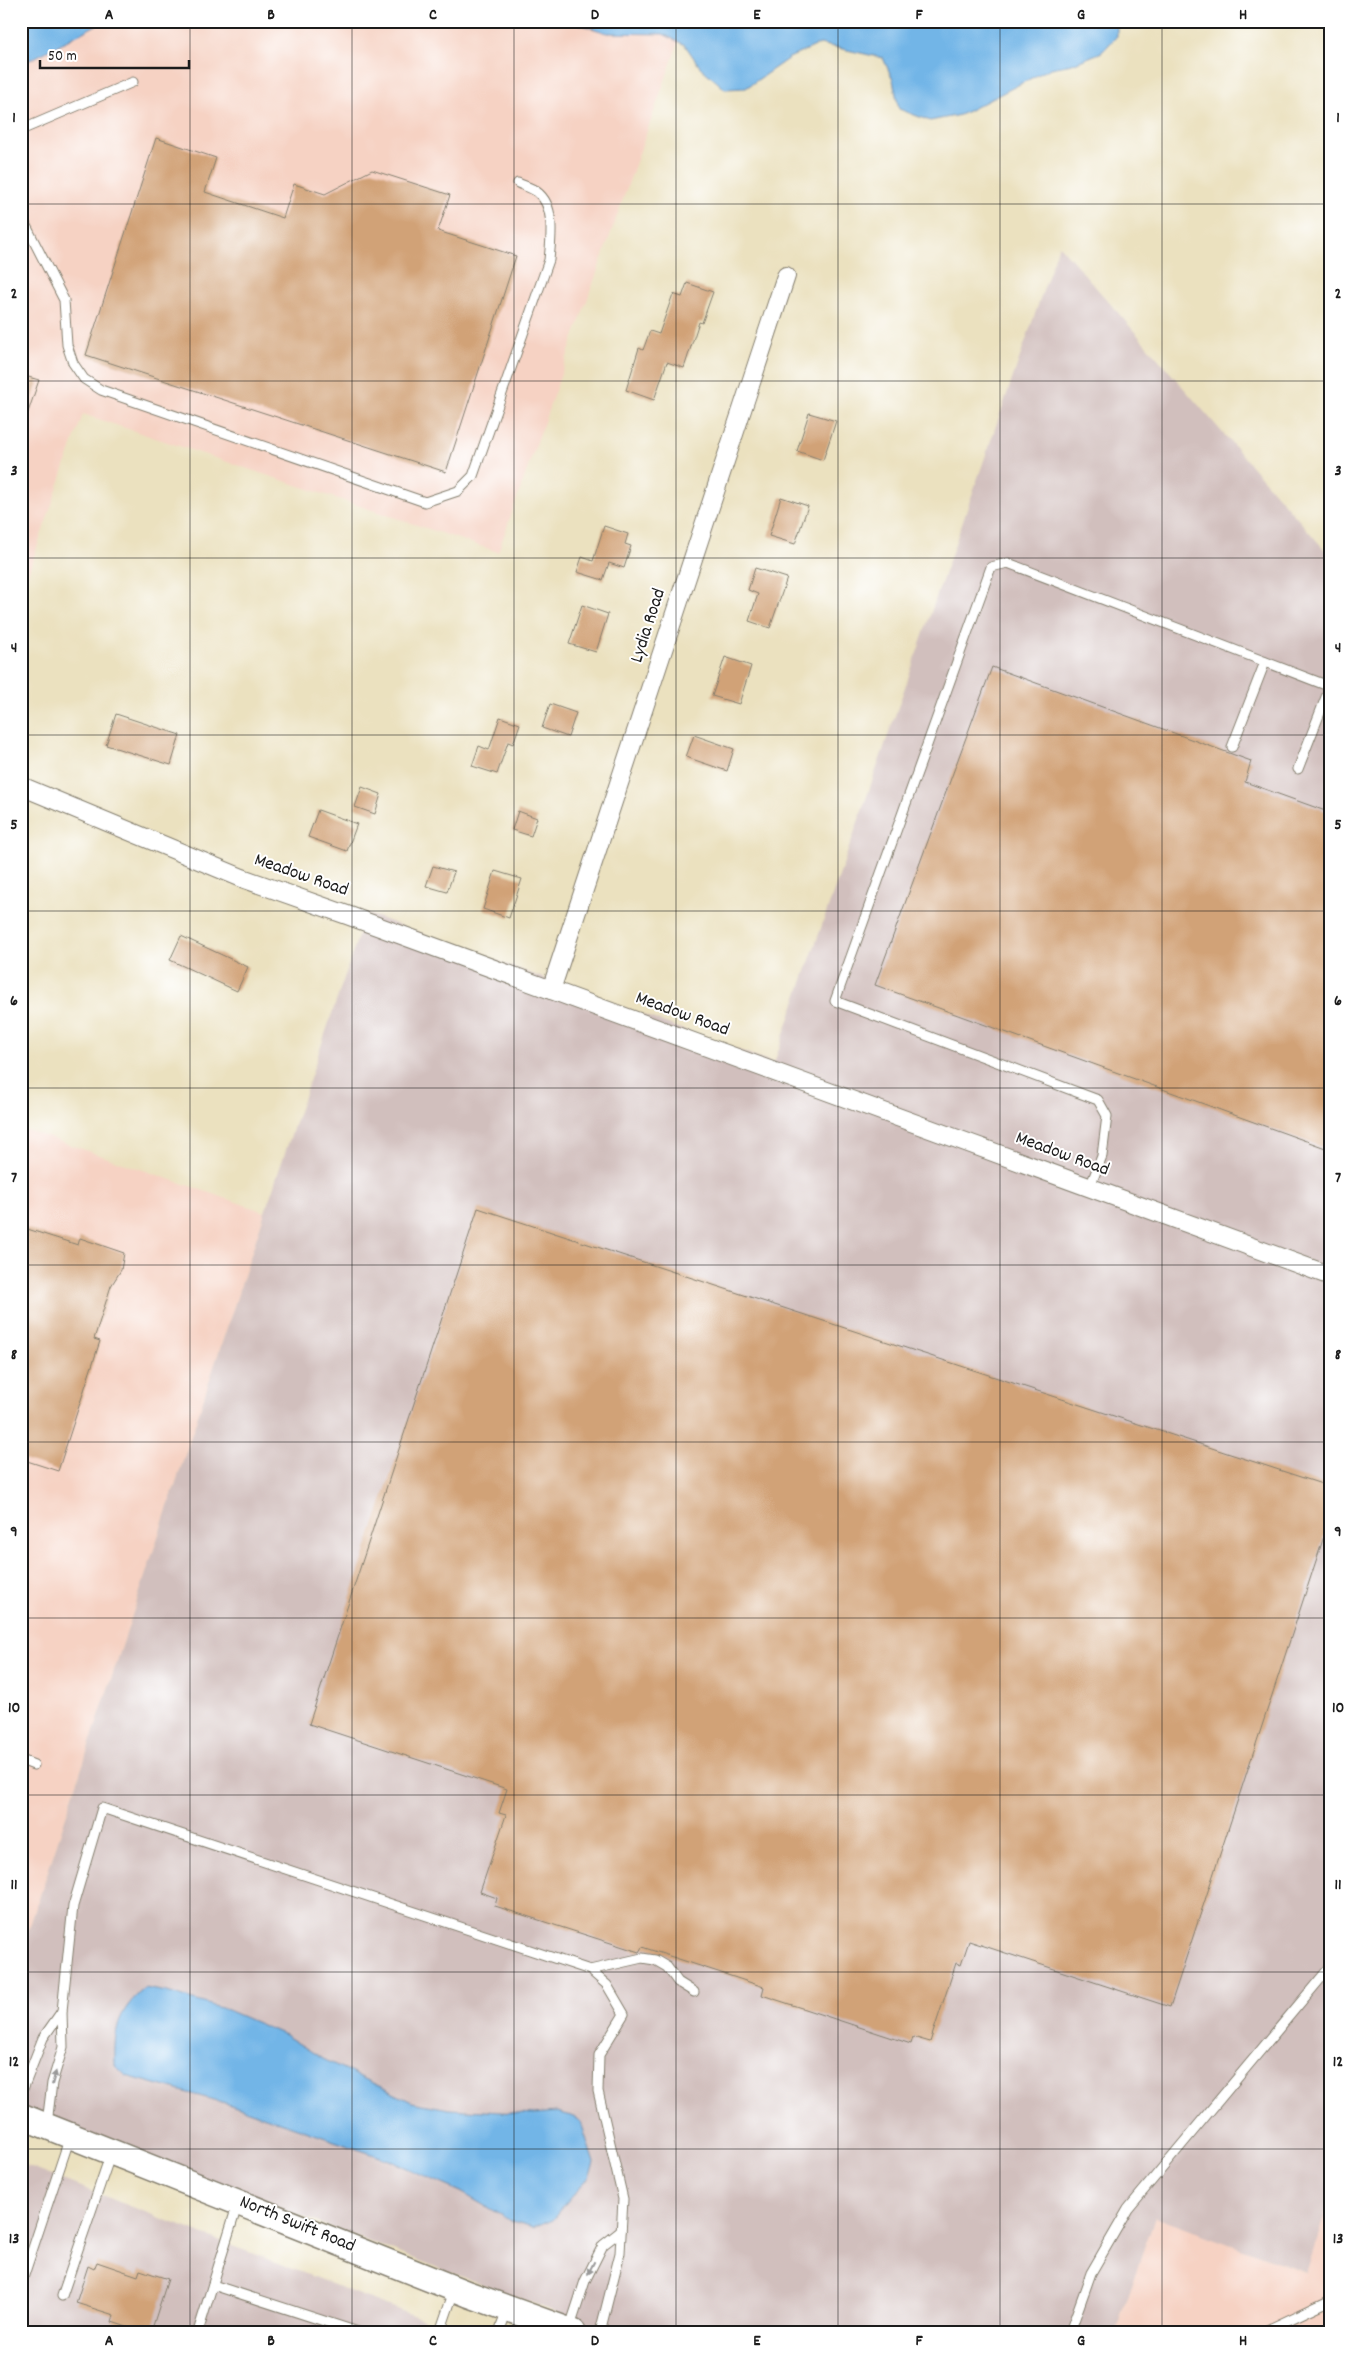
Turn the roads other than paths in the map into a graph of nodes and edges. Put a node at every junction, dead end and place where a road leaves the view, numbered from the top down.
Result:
1 (133, 82) dead end
2 (21, 130) edge
3 (518, 183) dead end
4 (21, 216) edge
5 (786, 276) dead end
6 (1265, 662) junction
7 (1331, 687) edge
8 (1232, 747) dead end
9 (1298, 769) dead end
10 (21, 786) edge
11 (551, 990) junction
12 (1090, 1188) junction
13 (1331, 1276) edge
14 (21, 1760) edge
15 (34, 1765) dead end
16 (1331, 1966) edge
17 (590, 1970) junction
18 (694, 1992) dead end
19 (62, 2011) junction
20 (21, 2094) edge
21 (21, 2116) edge
22 (46, 2126) junction
23 (70, 2135) junction
24 (112, 2151) junction
25 (239, 2202) junction
26 (621, 2231) junction
27 (21, 2284) edge
28 (213, 2285) junction
29 (455, 2288) junction
30 (62, 2296) dead end
31 (1331, 2300) edge
32 (508, 2308) junction
33 (571, 2331) edge
34 (198, 2332) edge
35 (358, 2332) edge
36 (440, 2332) edge
37 (499, 2332) edge
38 (600, 2332) edge
39 (1070, 2332) edge
40 (1263, 2332) edge

1 - 2 lane
3 - 4 lane
5 - 11 street, Lydia Road
6 - 7 lane
6 - 8 lane
6 - 12 lane
7 - 9 lane
10 - 11 street, Meadow Road
11 - 12 street, Meadow Road
12 - 13 street, Meadow Road
14 - 15 lane
16 - 39 lane
17 - 18 lane
17 - 19 lane
17 - 26 lane
19 - 20 lane
22 -> 19 lane
21 - 22 street, North Swift Road
22 - 23 street, North Swift Road
23 - 24 street, North Swift Road
23 - 27 lane
24 - 25 street, North Swift Road
24 - 30 lane
25 - 28 lane
25 - 29 street, North Swift Road
26 -> 33 lane
26 - 38 lane
28 - 34 lane
28 - 35 lane
29 - 32 street, North Swift Road
29 - 36 lane
31 - 40 lane
32 - 33 street, North Swift Road
32 - 37 lane

